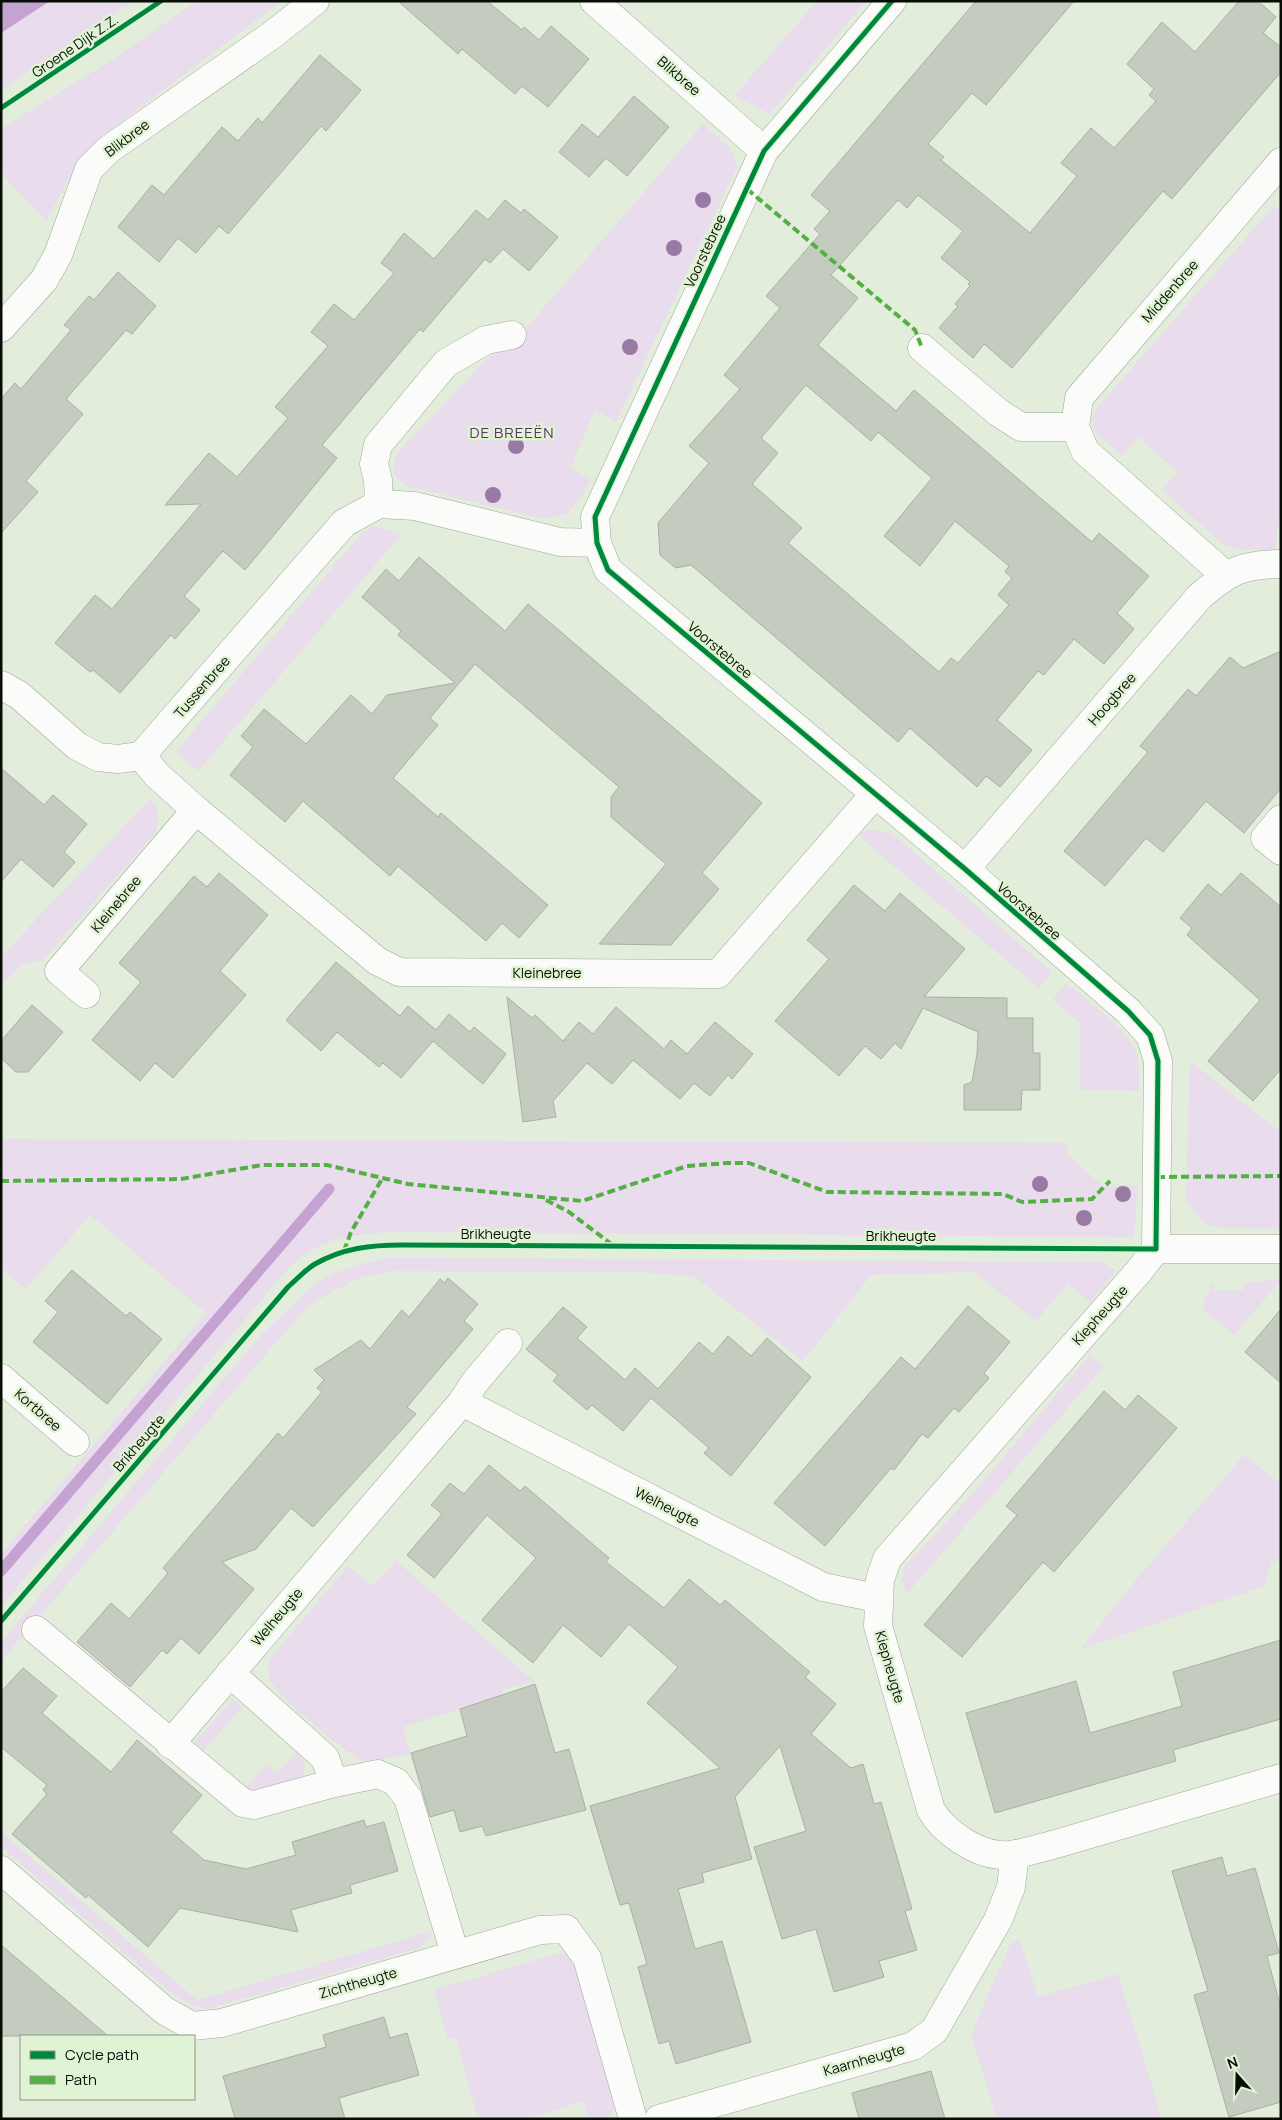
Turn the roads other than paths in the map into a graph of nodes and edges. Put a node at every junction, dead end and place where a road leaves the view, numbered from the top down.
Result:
1 (315, 1) edge
2 (594, 1) edge
3 (892, 1) edge
4 (764, 152) junction
5 (1281, 162) edge
6 (1, 328) edge
7 (512, 335) dead end
8 (922, 348) dead end
9 (1075, 428) junction
10 (379, 504) junction
11 (597, 543) junction
12 (1281, 564) edge
13 (1225, 575) junction
14 (1, 686) edge
15 (141, 756) junction
16 (874, 795) junction
17 (196, 810) junction
18 (1281, 819) edge
19 (1281, 851) edge
20 (965, 870) junction
21 (86, 994) dead end
22 (1156, 1248) junction
23 (1281, 1249) edge
24 (508, 1343) dead end
25 (1, 1378) edge
26 (462, 1402) junction
27 (75, 1442) dead end
28 (878, 1598) junction
29 (36, 1630) dead end
30 (230, 1673) junction
31 (170, 1744) junction
32 (1281, 1778) edge
33 (334, 1783) junction
34 (1015, 1854) junction
35 (1, 1870) edge
36 (455, 1954) junction
37 (633, 2119) edge
38 (659, 2119) edge

1 - 6 street, Blikbree
2 - 4 street, Blikbree
3 - 4 street, Voorstebree
4 - 11 street, Voorstebree
5 - 9 street, Middenbree
7 - 10 street
8 - 9 street
9 - 13 street
10 - 11 street
10 - 15 street, Tussenbree
11 - 16 street, Voorstebree
12 - 13 street, Hoogbree
13 - 20 street, Hoogbree
14 - 15 street
15 - 17 street, Kleinebree
16 - 17 street, Kleinebree
16 - 20 street, Voorstebree
17 - 21 street, Kleinebree
18 - 19 street
20 - 22 street, Voorstebree
22 - 23 street
22 - 28 street, Kiepheugte
24 - 26 street, Welheugte
25 - 27 street, Kortbree
26 - 28 street, Welheugte
26 - 30 street, Welheugte
28 - 34 street, Kiepheugte
29 - 31 street
30 - 31 street, Welheugte
30 - 33 street
31 - 33 street
32 - 34 street, Kiepheugte
33 - 36 street
34 - 38 street, Kaarnheugte
35 - 36 street, Zichtheugte
36 - 37 street, Zichtheugte

